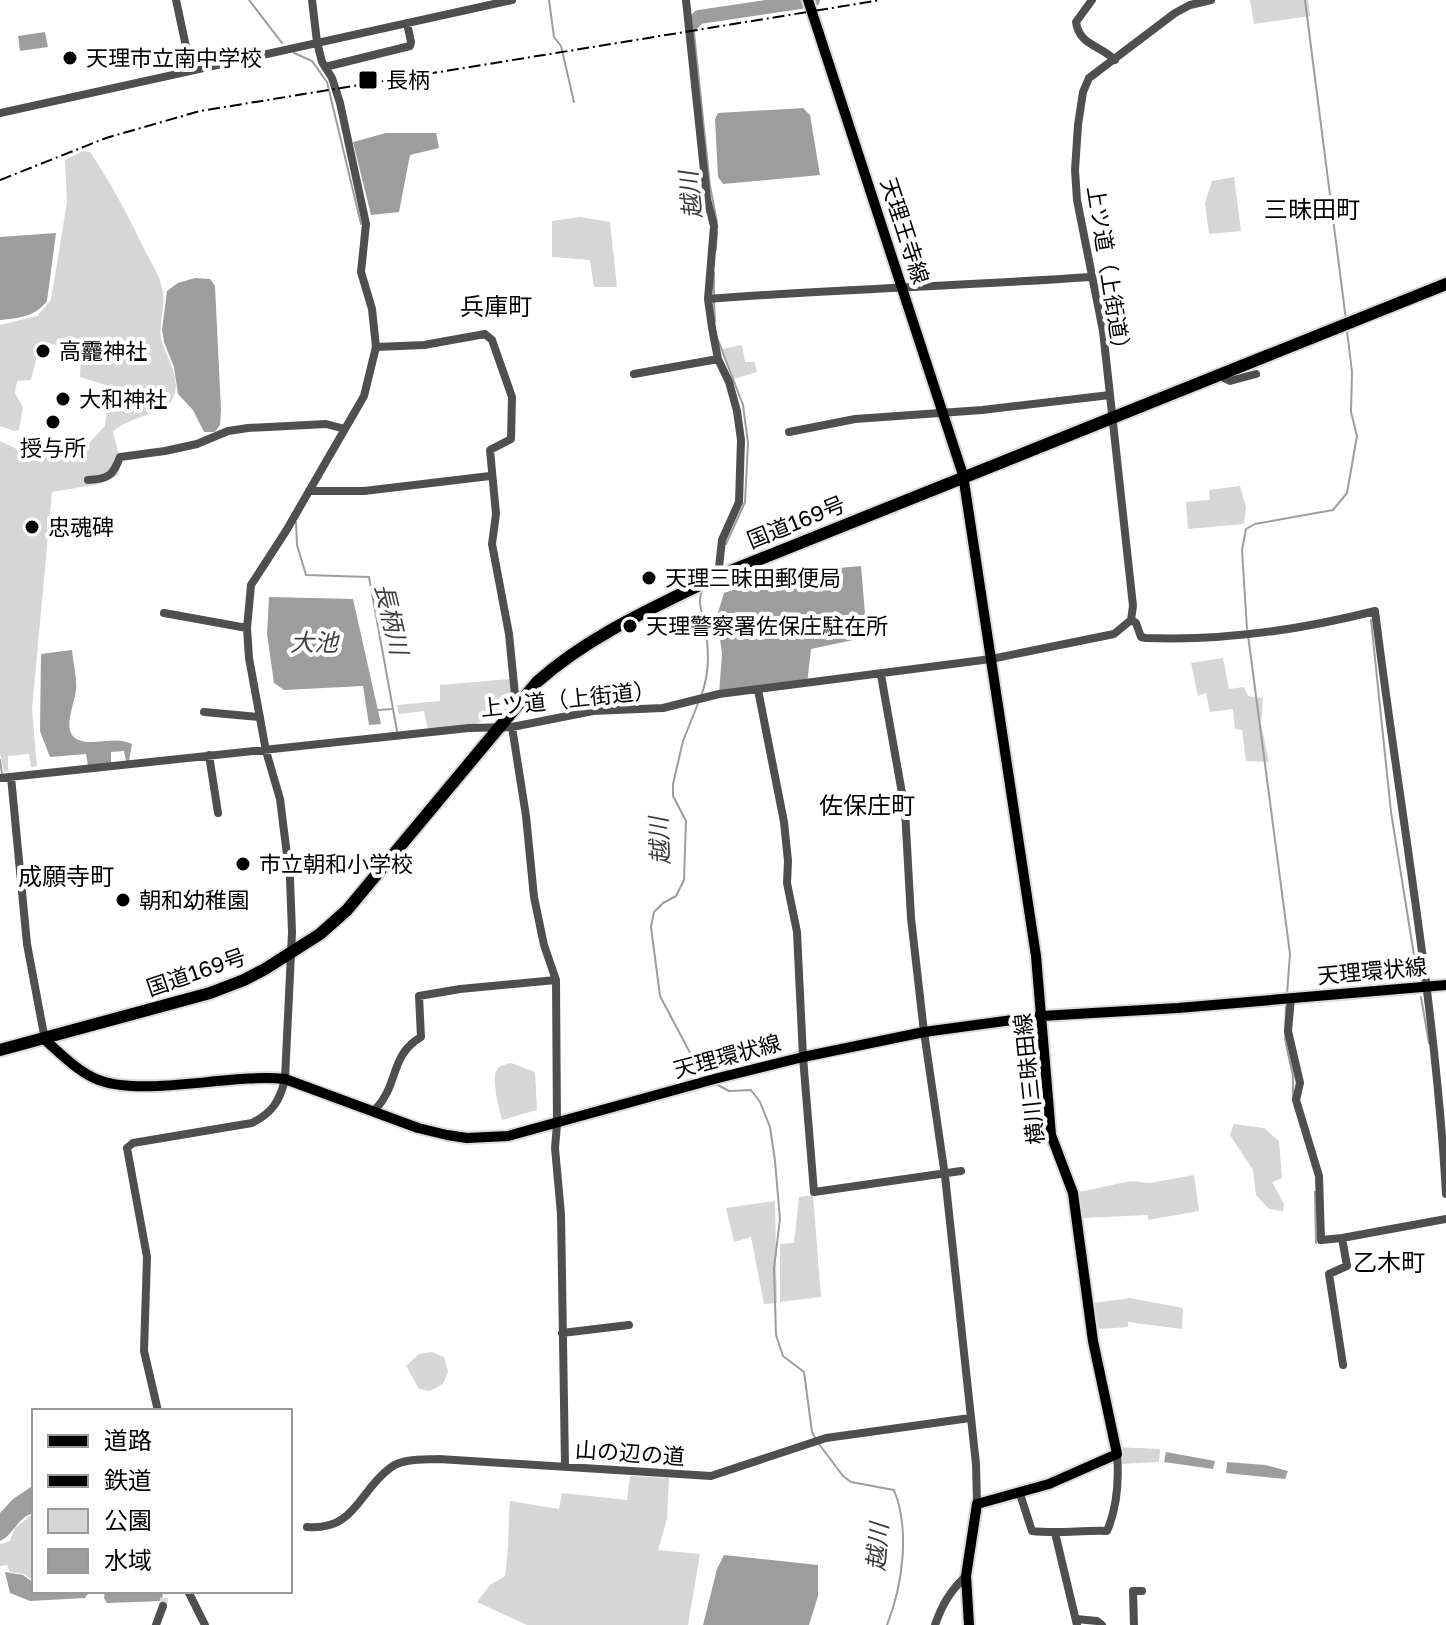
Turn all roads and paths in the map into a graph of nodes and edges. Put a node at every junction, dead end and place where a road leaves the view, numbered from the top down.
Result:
1 (176, 0) edge
2 (312, 0) edge
3 (512, 0) edge
4 (686, 0) edge
5 (1092, 0) edge
6 (1211, 0) edge
7 (809, 3) edge
8 (1190, 3) edge
9 (407, 23) junction
10 (317, 42) junction
11 (1115, 60) junction
12 (325, 67) junction
13 (191, 70) junction
14 (0, 113) edge
15 (1090, 277) junction
16 (1446, 284) edge
17 (901, 286) junction
18 (708, 299) junction
19 (376, 347) junction
20 (718, 359) junction
21 (1222, 373) junction
22 (634, 374) dead end
23 (1256, 374) dead end
24 (1110, 395) junction
25 (944, 413) junction
26 (1112, 417) junction
27 (345, 429) junction
28 (789, 432) dead end
29 (963, 475) junction
30 (490, 476) junction
31 (88, 480) dead end
32 (309, 491) junction
33 (718, 576) junction
34 (164, 613) dead end
35 (1131, 620) junction
36 (247, 628) junction
37 (991, 659) junction
38 (881, 675) junction
39 (758, 690) junction
40 (516, 705) junction
41 (204, 712) dead end
42 (260, 717) junction
43 (512, 727) junction
44 (497, 728) junction
45 (266, 751) junction
46 (209, 755) junction
47 (11, 777) junction
48 (0, 778) edge
49 (218, 813) dead end
50 (291, 953) junction
51 (556, 980) junction
52 (1446, 985) edge
53 (1425, 987) junction
54 (1291, 998) junction
55 (1042, 1016) junction
56 (924, 1032) junction
57 (45, 1040) junction
58 (0, 1050) edge
59 (803, 1057) junction
60 (285, 1079) junction
61 (375, 1110) junction
62 (557, 1124) junction
63 (961, 1171) dead end
64 (945, 1174) junction
65 (1446, 1194) edge
66 (1446, 1219) edge
67 (1342, 1238) junction
68 (629, 1325) dead end
69 (562, 1333) junction
70 (1343, 1365) dead end
71 (158, 1409) edge
72 (970, 1418) junction
73 (1117, 1454) junction
74 (565, 1466) junction
75 (1020, 1494) junction
76 (977, 1504) junction
77 (307, 1527) dead end
78 (1055, 1533) junction
79 (966, 1576) junction
80 (1142, 1591) dead end
81 (189, 1593) edge
82 (163, 1606) tunnel mouth
83 (1077, 1622) edge
84 (156, 1625) edge
85 (205, 1625) edge
86 (935, 1625) edge
87 (969, 1625) edge
88 (1102, 1625) edge
89 (1134, 1625) edge

1 - 13 street
2 - 10 street
3 - 9 street
4 - 18 street
5 - 11 street
6 - 8 street, 上ツ道（上街道）
7 - 17 main road, 天理王寺線
8 - 11 street, 上ツ道（上街道）
9 - 10 street
9 - 12 street
10 - 12 street
10 - 13 street
11 - 15 street, 上ツ道（上街道）
12 - 19 street
13 - 14 street
15 - 17 street
15 - 24 street, 上ツ道（上街道）
16 - 21 highway, 国道169号
17 - 18 street
17 - 25 main road, 天理王寺線
18 - 20 street
19 - 27 street
19 - 30 street
20 - 22 street
20 - 33 street
21 - 23 street
21 - 26 highway, 国道169号
24 - 25 street
24 - 26 street, 上ツ道（上街道）
25 - 28 street
25 - 29 main road, 天理王寺線
26 - 29 highway, 国道169号
26 - 35 street, 上ツ道（上街道）
27 - 31 street
27 - 32 street
29 - 33 highway, 国道169号
29 - 37 main road, 横川三昧田線
30 - 32 street
30 - 40 street
32 - 36 street
33 - 40 highway, 国道169号
34 - 36 street
35 - 37 street, 上ツ道（上街道）
35 - 53 street
36 - 42 street
37 - 38 street, 上ツ道（上街道）
37 - 55 main road, 横川三昧田線
38 - 39 street, 上ツ道（上街道）
38 - 56 street
39 - 43 street, 上ツ道（上街道）
39 - 59 street
40 - 44 highway, 国道169号
41 - 42 street
42 - 45 street
43 - 44 street, 上ツ道（上街道）
43 - 51 street
44 - 45 street, 上ツ道（上街道）
44 - 50 highway, 国道169号
45 - 46 street, 上ツ道（上街道）
45 - 50 street
46 - 47 street, 上ツ道（上街道）
46 - 49 street
47 - 48 street, 上ツ道（上街道）
47 - 57 street
50 - 57 highway, 国道169号
50 - 60 street
51 - 61 street
51 - 62 street
52 - 53 main road, 天理環状線
53 - 54 main road, 天理環状線
53 - 65 street
54 - 55 main road, 天理環状線
54 - 67 street
55 - 56 main road, 天理環状線
55 - 73 main road, 横川三昧田線
56 - 59 main road, 天理環状線
56 - 64 street
57 - 58 highway, 国道169号
57 - 60 main road, 天理環状線
59 - 62 main road, 天理環状線
59 - 64 street
60 - 61 main road, 天理環状線
60 - 71 street
61 - 62 main road, 天理環状線
62 - 69 street
63 - 64 street
64 - 72 street
66 - 67 street
67 - 70 street
68 - 69 street
69 - 74 street
72 - 74 street, 山の辺の道
72 - 76 street
73 - 75 main road
73 - 78 street
74 - 77 street, 山の辺の道
75 - 76 main road
75 - 78 street
76 - 79 main road
78 - 83 street
79 - 86 street
79 - 87 main road
80 - 89 street
81 - 85 street
82 - 84 street
83 - 88 street

